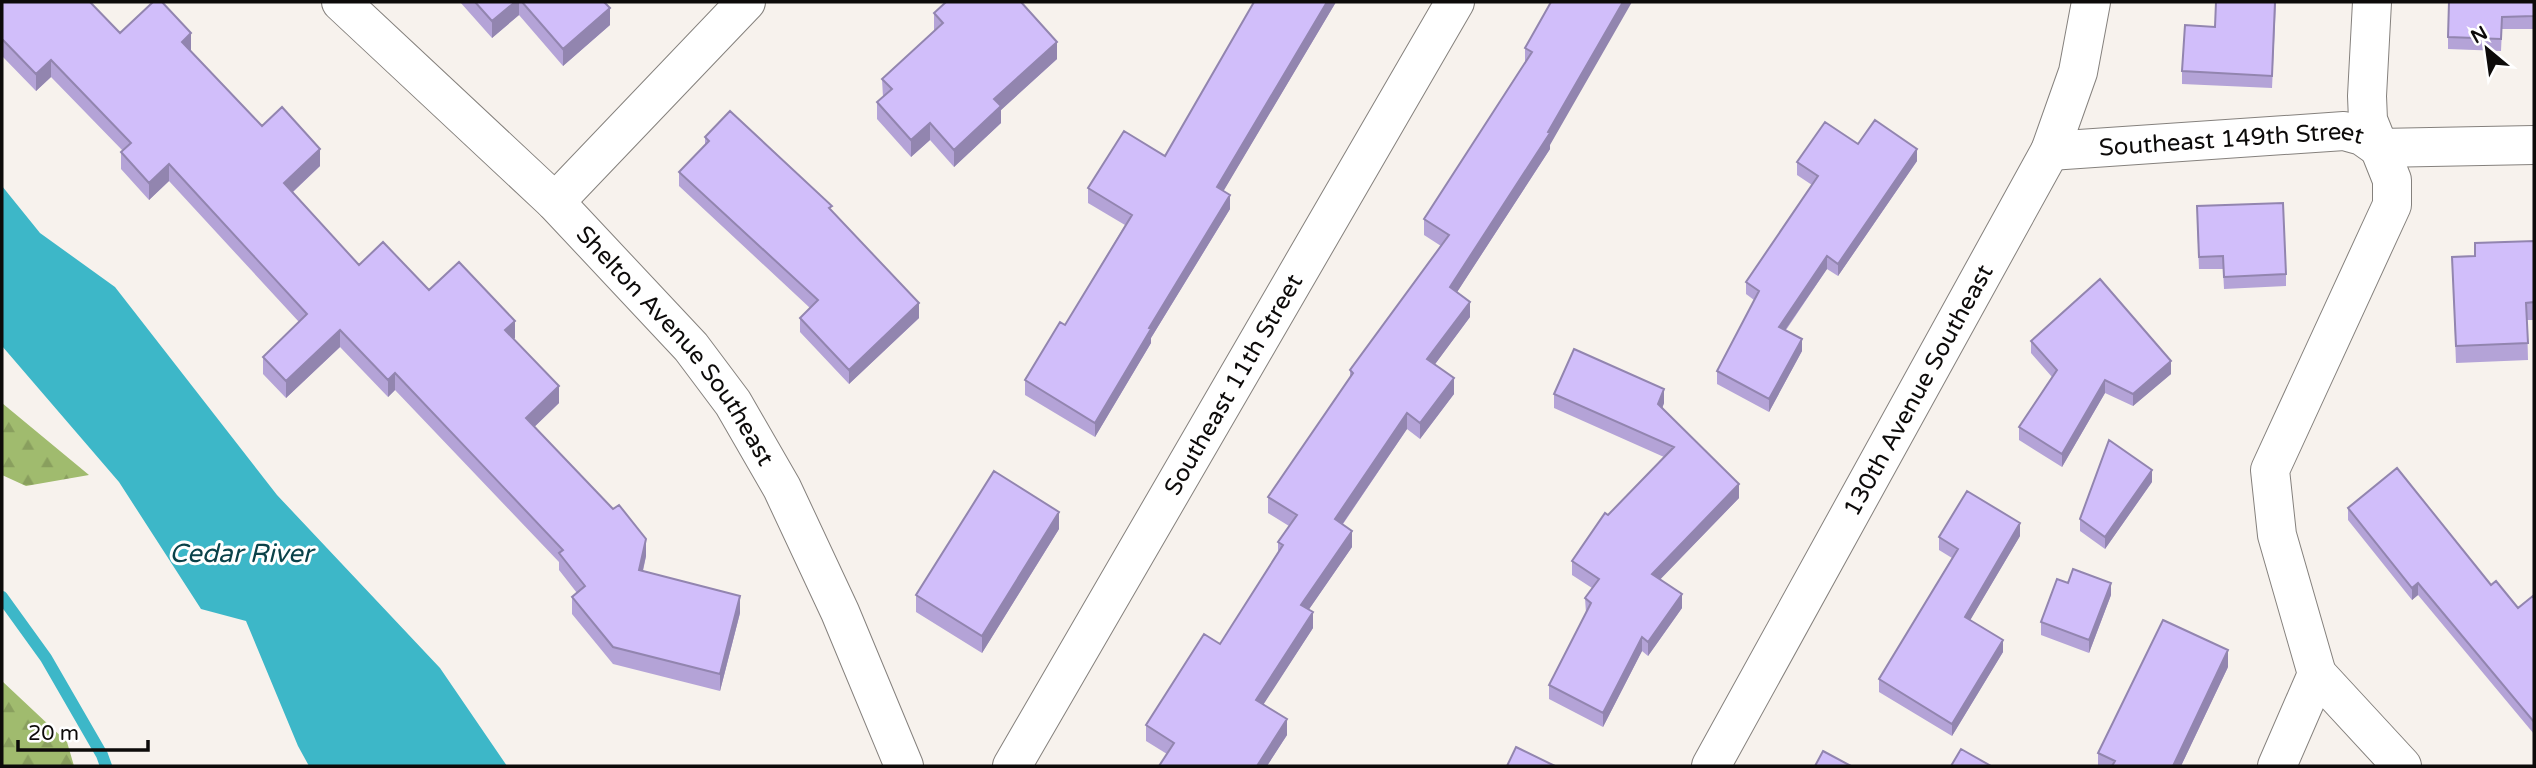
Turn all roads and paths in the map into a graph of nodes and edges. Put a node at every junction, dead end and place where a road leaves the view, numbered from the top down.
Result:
1 (341, 2) edge
2 (746, 2) edge
3 (1455, 2) edge
4 (2091, 2) edge
5 (2372, 2) edge
6 (2534, 145) edge
7 (2379, 148) junction
8 (2050, 151) junction
9 (555, 202) junction
10 (2317, 674) junction
11 (904, 766) edge
12 (1012, 766) edge
13 (1711, 766) edge
14 (2277, 766) edge
15 (2402, 766) edge

1 - 9 street, Shelton Avenue Southeast
2 - 9 street
3 - 12 street, Southeast 11th Street
4 - 8 street, 130th Avenue Southeast
5 - 7 street
6 - 7 street, Southeast 149th Street
7 - 8 street, Southeast 149th Street
7 - 10 street
8 - 13 street, 130th Avenue Southeast
9 - 11 street, Shelton Avenue Southeast
10 - 14 street
10 - 15 street

